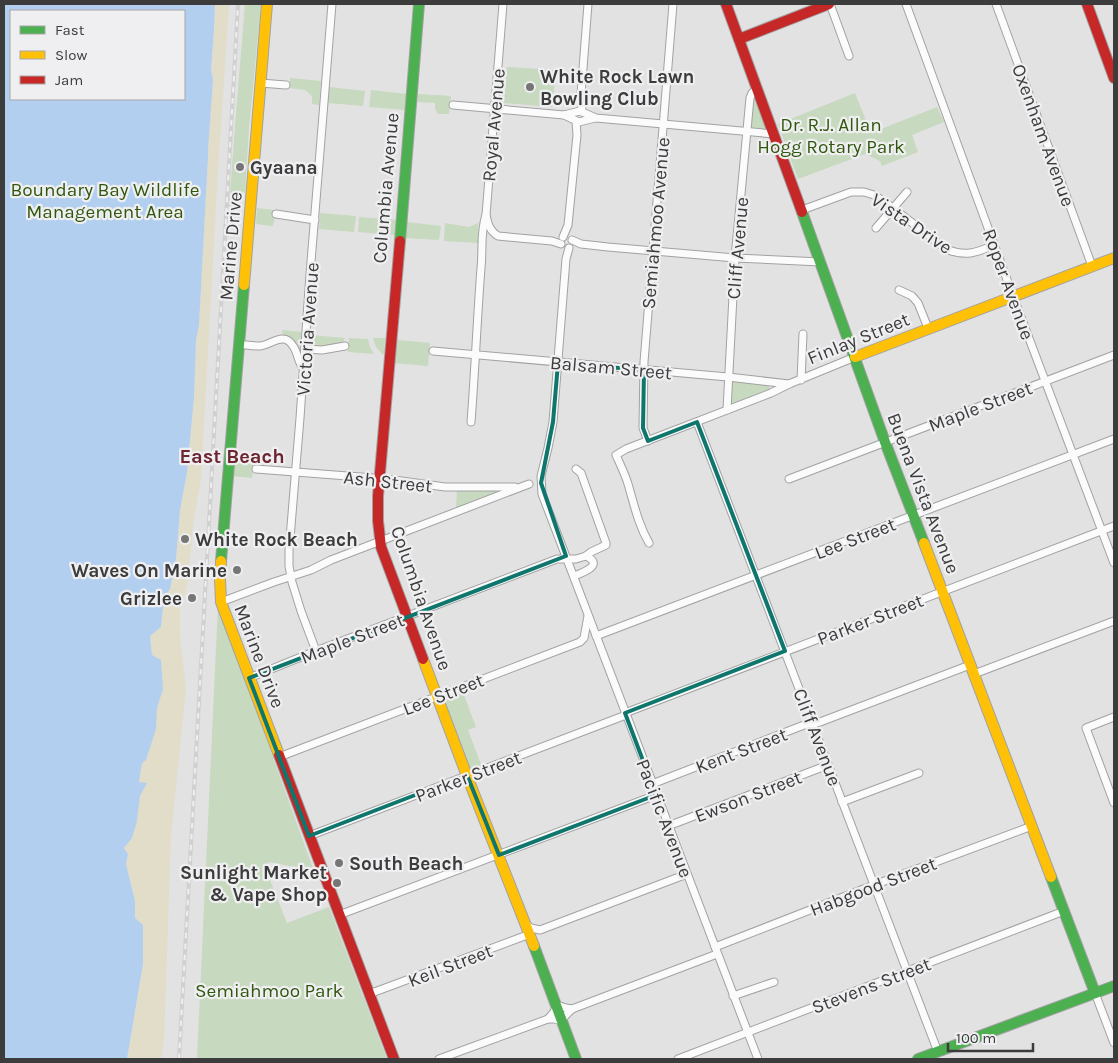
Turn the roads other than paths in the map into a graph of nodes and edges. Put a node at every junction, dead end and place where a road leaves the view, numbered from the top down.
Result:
1 (267, 4) edge
2 (332, 4) edge
3 (419, 4) edge
4 (503, 4) edge
5 (588, 4) edge
6 (673, 4) edge
7 (726, 4) edge
8 (830, 4) edge
9 (906, 4) edge
10 (996, 4) edge
11 (1087, 4) edge
12 (739, 38) junction
13 (849, 56) dead end
14 (1114, 78) edge
15 (260, 84) junction
16 (286, 85) dead end
17 (757, 89) junction
18 (453, 105) dead end
19 (494, 110) junction
20 (579, 117) junction
21 (663, 124) junction
22 (748, 131) junction
23 (774, 134) junction
24 (907, 192) dead end
25 (893, 208) junction
26 (802, 210) junction
27 (276, 214) dead end
28 (486, 215) junction
29 (315, 220) junction
30 (876, 228) dead end
31 (498, 236) junction
32 (566, 242) junction
33 (994, 245) junction
34 (482, 246) junction
35 (652, 250) junction
36 (736, 258) junction
37 (1114, 258) edge
38 (821, 262) junction
39 (1092, 266) junction
40 (899, 290) dead end
41 (1013, 296) junction
42 (928, 328) junction
43 (803, 334) dead end
44 (240, 344) junction
45 (345, 346) dead end
46 (305, 349) junction
47 (433, 351) dead end
48 (476, 355) junction
49 (1114, 355) edge
50 (855, 357) junction
51 (558, 363) junction
52 (304, 369) junction
53 (644, 370) junction
54 (728, 377) junction
55 (801, 380) junction
56 (1045, 381) junction
57 (789, 384) junction
58 (727, 410) junction
59 (471, 422) dead end
60 (696, 422) junction
61 (1114, 439) edge
62 (648, 441) junction
63 (885, 442) junction
64 (1073, 455) junction
65 (256, 469) dead end
66 (576, 469) dead end
67 (295, 472) junction
68 (380, 478) junction
69 (789, 479) dead end
70 (528, 484) dead end
71 (520, 487) junction
72 (914, 516) junction
73 (1114, 526) edge
74 (1102, 530) junction
75 (380, 541) junction
76 (649, 543) dead end
77 (586, 556) junction
78 (568, 560) junction
79 (1114, 563) edge
80 (574, 576) junction
81 (756, 576) junction
82 (290, 577) junction
83 (942, 591) junction
84 (221, 602) junction
85 (407, 616) junction
86 (588, 616) junction
87 (1114, 621) edge
88 (596, 636) junction
89 (316, 651) junction
90 (785, 652) junction
91 (972, 670) junction
92 (249, 678) junction
93 (437, 696) junction
94 (626, 714) junction
95 (1114, 717) edge
96 (813, 724) junction
97 (279, 757) junction
98 (828, 765) junction
99 (919, 773) dead end
100 (467, 776) junction
101 (652, 784) junction
102 (656, 795) junction
103 (842, 802) junction
104 (1114, 803) edge
105 (668, 826) junction
106 (1032, 826) junction
107 (309, 836) junction
108 (499, 855) junction
109 (687, 874) junction
110 (874, 885) junction
111 (1064, 911) junction
112 (339, 915) junction
113 (540, 930) junction
114 (530, 934) junction
115 (716, 950) junction
116 (907, 971) junction
117 (774, 982) dead end
118 (1114, 986) edge
119 (1095, 993) junction
120 (369, 994) junction
121 (734, 996) junction
122 (556, 1005) junction
123 (572, 1009) junction
124 (548, 1018) junction
125 (562, 1021) junction
126 (747, 1033) junction
127 (1114, 1043) edge
128 (938, 1052) junction
129 (394, 1059) edge
130 (439, 1059) edge
131 (576, 1059) edge
132 (678, 1059) edge
133 (758, 1059) edge
134 (918, 1059) edge

1 - 15 street, Marine Drive
2 - 29 street, Victoria Avenue
3 - 68 street, Columbia Avenue
4 - 19 street, Royal Avenue
5 - 20 street, Pacific Avenue
6 - 21 street, Semiahmoo Avenue
7 - 12 street, Buena Vista Avenue
8 - 12 street
8 - 13 street
9 - 33 street, Roper Avenue
10 - 39 street, Oxenham Avenue
11 - 14 street
12 - 17 street, Buena Vista Avenue
15 - 16 street
15 - 44 street, Marine Drive
17 - 22 street, Cliff Avenue
17 - 23 street, Buena Vista Avenue
18 - 19 street
19 - 20 street
19 - 28 street, Royal Avenue
20 - 21 street
20 - 32 street, Pacific Avenue
21 - 22 street
21 - 35 street, Semiahmoo Avenue
22 - 23 street
22 - 36 street, Cliff Avenue
23 - 26 street, Buena Vista Avenue
24 - 25 street
25 - 26 street, Vista Drive
25 - 30 street
25 - 33 street, Vista Drive
26 - 38 street, Buena Vista Avenue
27 - 29 street
28 - 31 street
28 - 34 street, Royal Avenue
29 - 46 street, Victoria Avenue
31 - 32 street
31 - 34 street
32 - 35 street
32 - 51 street, Pacific Avenue
33 - 41 street, Roper Avenue
34 - 48 street, Royal Avenue
35 - 36 street
35 - 53 street, Semiahmoo Avenue
36 - 38 street
36 - 54 street, Cliff Avenue
37 - 39 street, Finlay Street
38 - 50 street, Buena Vista Avenue
39 - 41 street, Finlay Street
40 - 42 street
41 - 42 street, Finlay Street
41 - 56 street, Roper Avenue
42 - 50 street, Finlay Street
43 - 55 street
44 - 52 street
44 - 84 street, Marine Drive
45 - 46 street
46 - 52 street, Victoria Avenue
47 - 48 street, Balsam Street
48 - 51 street, Balsam Street
48 - 59 street, Royal Avenue
49 - 56 street, Maple Street
50 - 55 street, Finlay Street
50 - 63 street, Buena Vista Avenue
51 - 53 street, Balsam Street
51 - 78 street, Pacific Avenue
52 - 67 street, Victoria Avenue
53 - 54 street, Balsam Street
53 - 62 street, Semiahmoo Avenue
54 - 57 street, Balsam Street
54 - 58 street, Cliff Avenue
55 - 57 street, Finlay Street
56 - 63 street, Maple Street
56 - 64 street, Roper Avenue
57 - 58 street, Finlay Street
58 - 60 street, Finlay Street
60 - 62 street, Finlay Street
60 - 81 street, Cliff Avenue
61 - 64 street, Lee Street
62 - 76 street, Finlay Street
63 - 69 street, Maple Street
63 - 72 street, Buena Vista Avenue
64 - 72 street, Lee Street
64 - 74 street, Roper Avenue
65 - 67 street, Ash Street
66 - 77 street
67 - 68 street, Ash Street
67 - 82 street, Victoria Avenue
68 - 71 street, Ash Street
68 - 75 street, Columbia Avenue
70 - 71 street
71 - 75 street
72 - 81 street, Lee Street
72 - 83 street, Buena Vista Avenue
73 - 74 street, Parker Street
74 - 79 street, Roper Avenue
74 - 83 street, Parker Street
75 - 82 street
75 - 85 street, Columbia Avenue
77 - 78 street
77 - 80 street
78 - 80 street, Pacific Avenue
78 - 85 street, Maple Street
80 - 86 street, Pacific Avenue
81 - 88 street, Lee Street
81 - 90 street, Cliff Avenue
82 - 84 street
82 - 89 street, Victoria Avenue
83 - 90 street, Parker Street
83 - 91 street, Buena Vista Avenue
84 - 92 street, Marine Drive
85 - 89 street, Maple Street
85 - 93 street, Columbia Avenue
86 - 88 street, Pacific Avenue
86 - 93 street, Lee Street
87 - 91 street, Kent Street
88 - 94 street, Pacific Avenue
89 - 92 street, Maple Street
90 - 94 street, Parker Street
90 - 96 street, Cliff Avenue
91 - 96 street, Kent Street
91 - 106 street, Buena Vista Avenue
92 - 97 street, Marine Drive
93 - 97 street, Lee Street
93 - 100 street, Columbia Avenue
94 - 100 street, Parker Street
94 - 101 street, Pacific Avenue
95 - 104 street
96 - 98 street, Cliff Avenue
96 - 101 street, Kent Street
97 - 107 street, Marine Drive
98 - 103 street, Cliff Avenue
98 - 105 street, Ewson Street
99 - 103 street
100 - 107 street, Parker Street
100 - 108 street, Columbia Avenue
101 - 102 street, Pacific Avenue
102 - 105 street, Pacific Avenue
102 - 108 street
103 - 110 street, Cliff Avenue
105 - 109 street, Pacific Avenue
106 - 110 street, Habgood Street
106 - 111 street, Buena Vista Avenue
107 - 112 street, Marine Drive
108 - 112 street
108 - 114 street, Columbia Avenue
109 - 113 street
109 - 115 street, Pacific Avenue
110 - 115 street, Habgood Street
110 - 116 street, Cliff Avenue
111 - 116 street, Stevens Street
111 - 119 street, Buena Vista Avenue
112 - 120 street, Marine Drive
113 - 114 street
113 - 114 street
114 - 120 street, Keil Street
114 - 122 street, Columbia Avenue
115 - 121 street, Pacific Avenue
115 - 123 street, Habgood Street
116 - 126 street, Stevens Street
116 - 128 street, Cliff Avenue
117 - 121 street
118 - 119 street
119 - 127 street
119 - 128 street
120 - 129 street, Marine Drive
121 - 126 street, Pacific Avenue
122 - 123 street
122 - 124 street
122 - 125 street, Columbia Avenue
123 - 125 street, Habgood Street
124 - 125 street
124 - 130 street
125 - 131 street, Columbia Avenue
126 - 132 street, Stevens Street
126 - 133 street, Pacific Avenue
128 - 134 street

